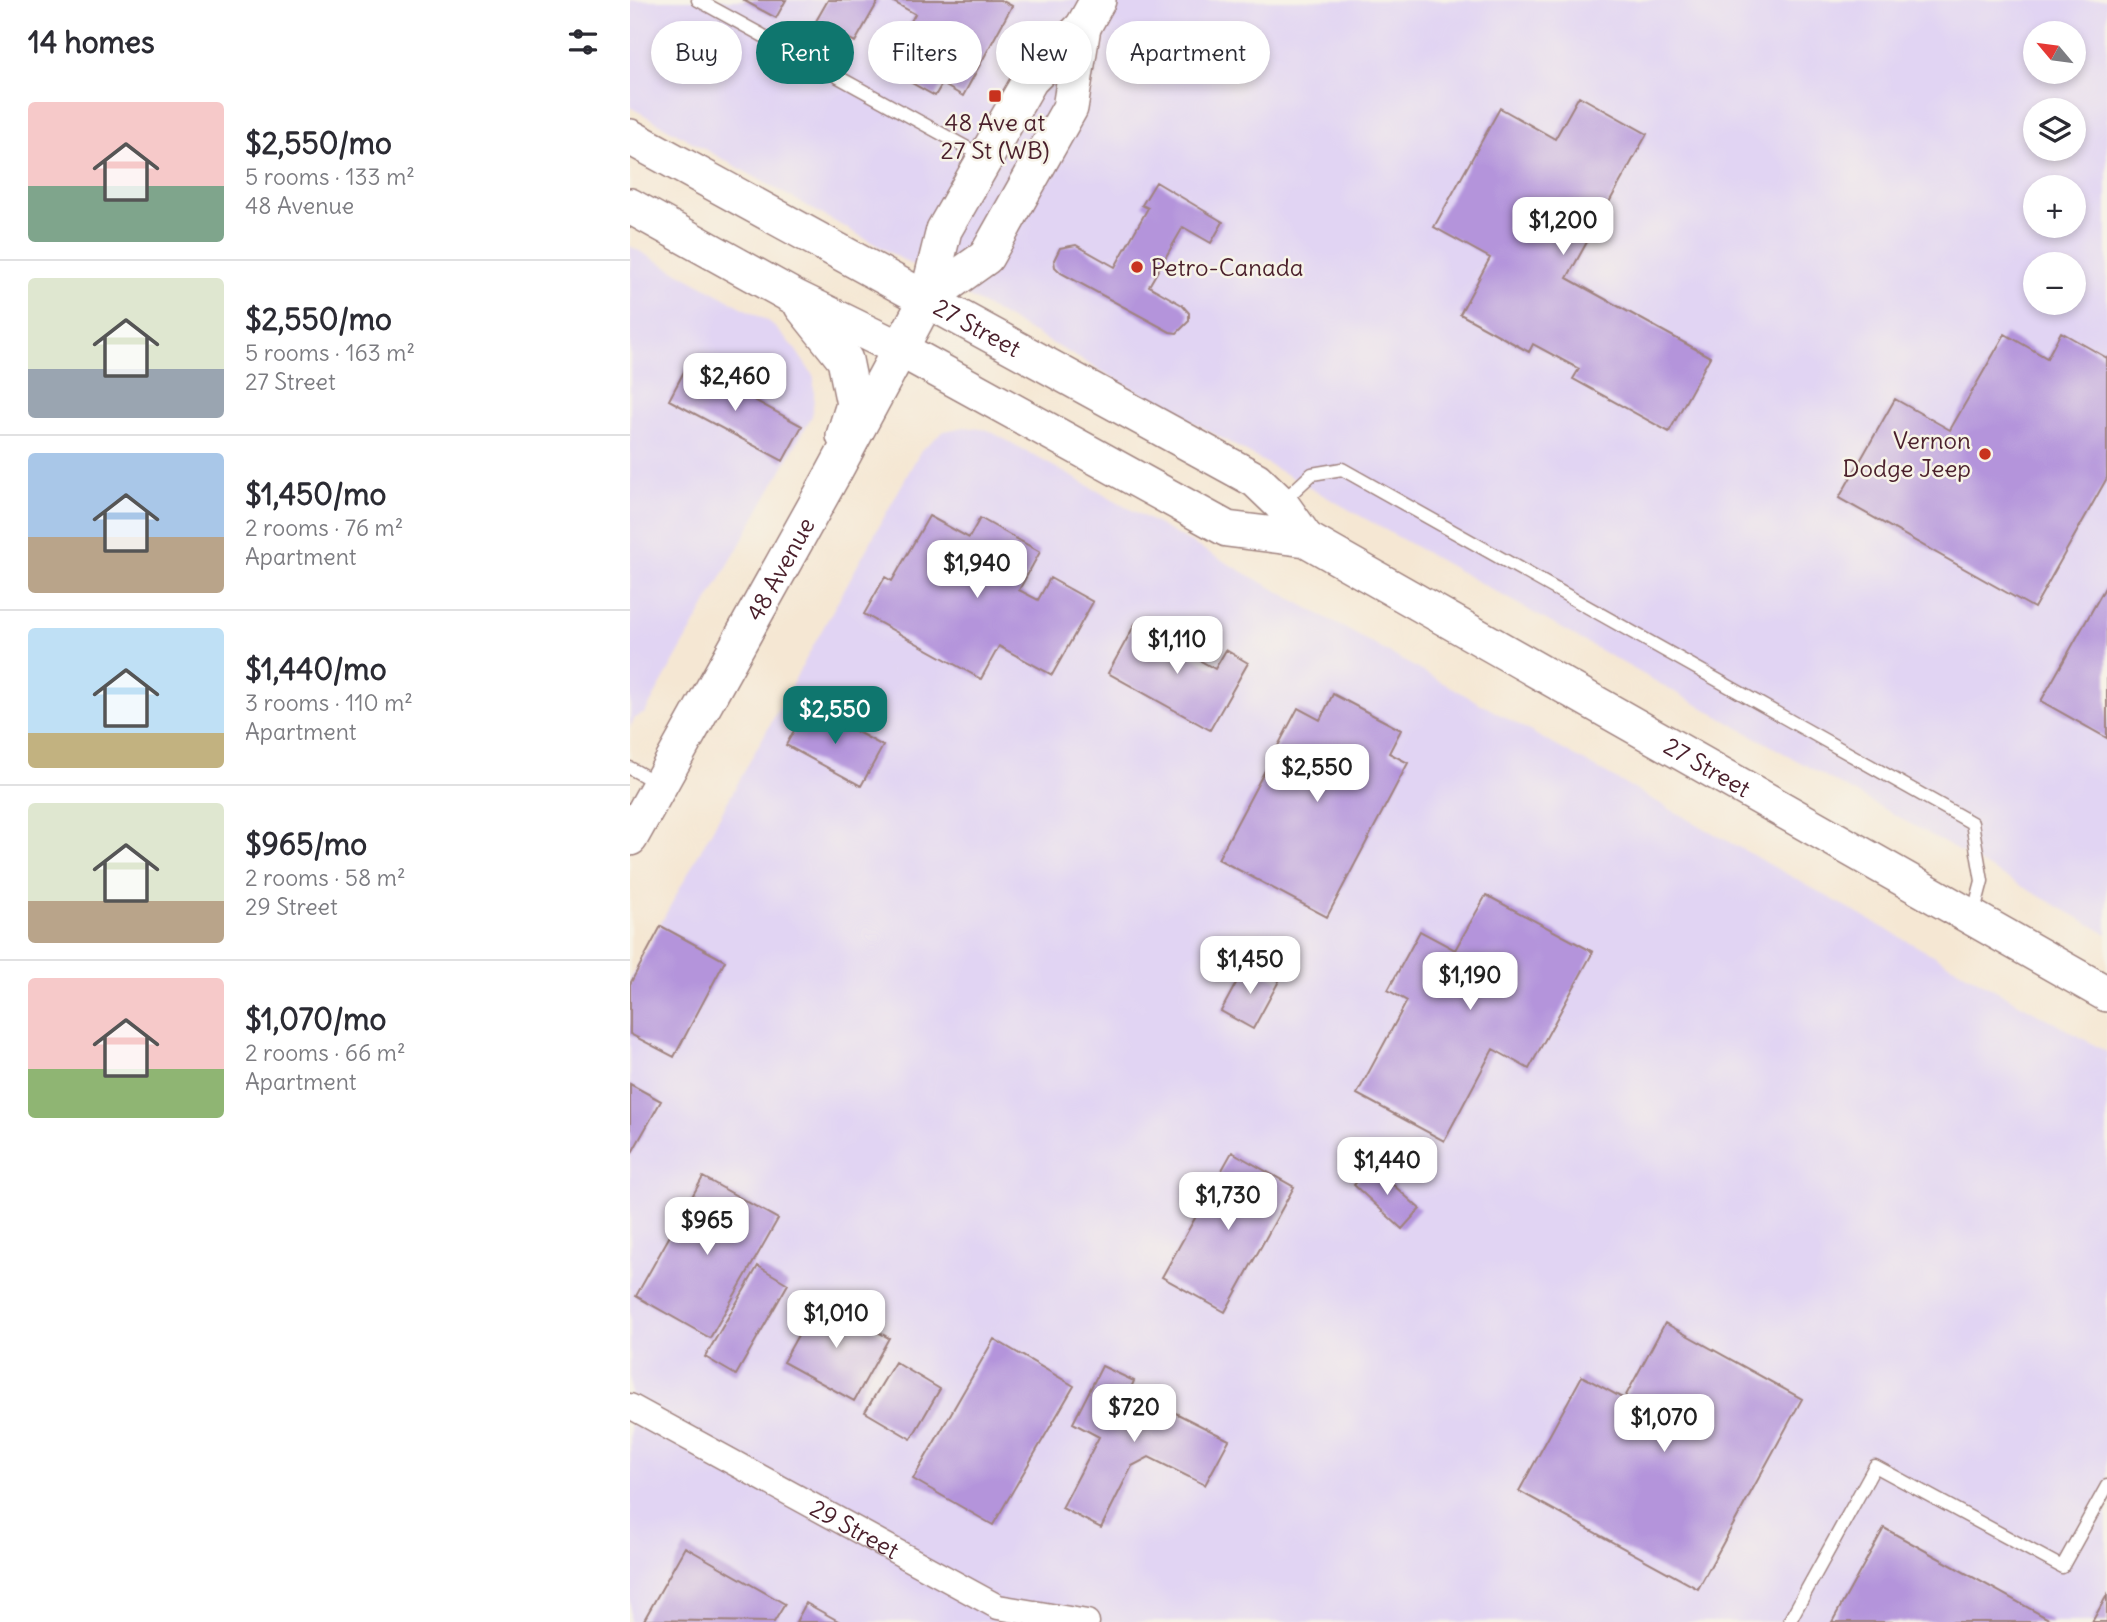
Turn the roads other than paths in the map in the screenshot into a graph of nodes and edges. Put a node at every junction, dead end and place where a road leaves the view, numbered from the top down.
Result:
1 (698, 0) edge
2 (1090, 13) edge
3 (630, 137) edge
4 (986, 158) junction
5 (630, 206) edge
6 (796, 298) junction
7 (927, 299) junction
8 (900, 349) junction
9 (833, 474) junction
10 (1281, 504) junction
11 (1306, 539) junction
12 (630, 768) edge
13 (660, 785) junction
14 (630, 838) edge
15 (1972, 918) junction
16 (2107, 994) edge
17 (630, 1406) edge
18 (2107, 1486) edge
19 (993, 1615) edge
20 (1087, 1622) edge
21 (1789, 1622) edge

1 - 4 lane
2 - 4 main road, 48 Avenue
2 - 7 main road, 48 Avenue
3 - 7 main road, 27 Street
4 - 7 main road, 48 Avenue
5 - 6 main road, 27 Street
6 - 8 main road, 27 Street
6 - 9 main road
7 - 8 main road, 48 Avenue
7 - 10 main road, 27 Street
8 - 9 main road, 48 Avenue
8 - 11 main road, 27 Street
9 - 13 main road, 48 Avenue
10 - 11 main road, 27 Street
10 - 15 lane
11 - 15 main road, 27 Street
12 - 13 lane
13 - 14 main road, 48 Avenue
15 - 16 main road, 27 Street
17 - 19 street, 29 Street
18 - 21 lane
19 - 20 street, 29 Street

